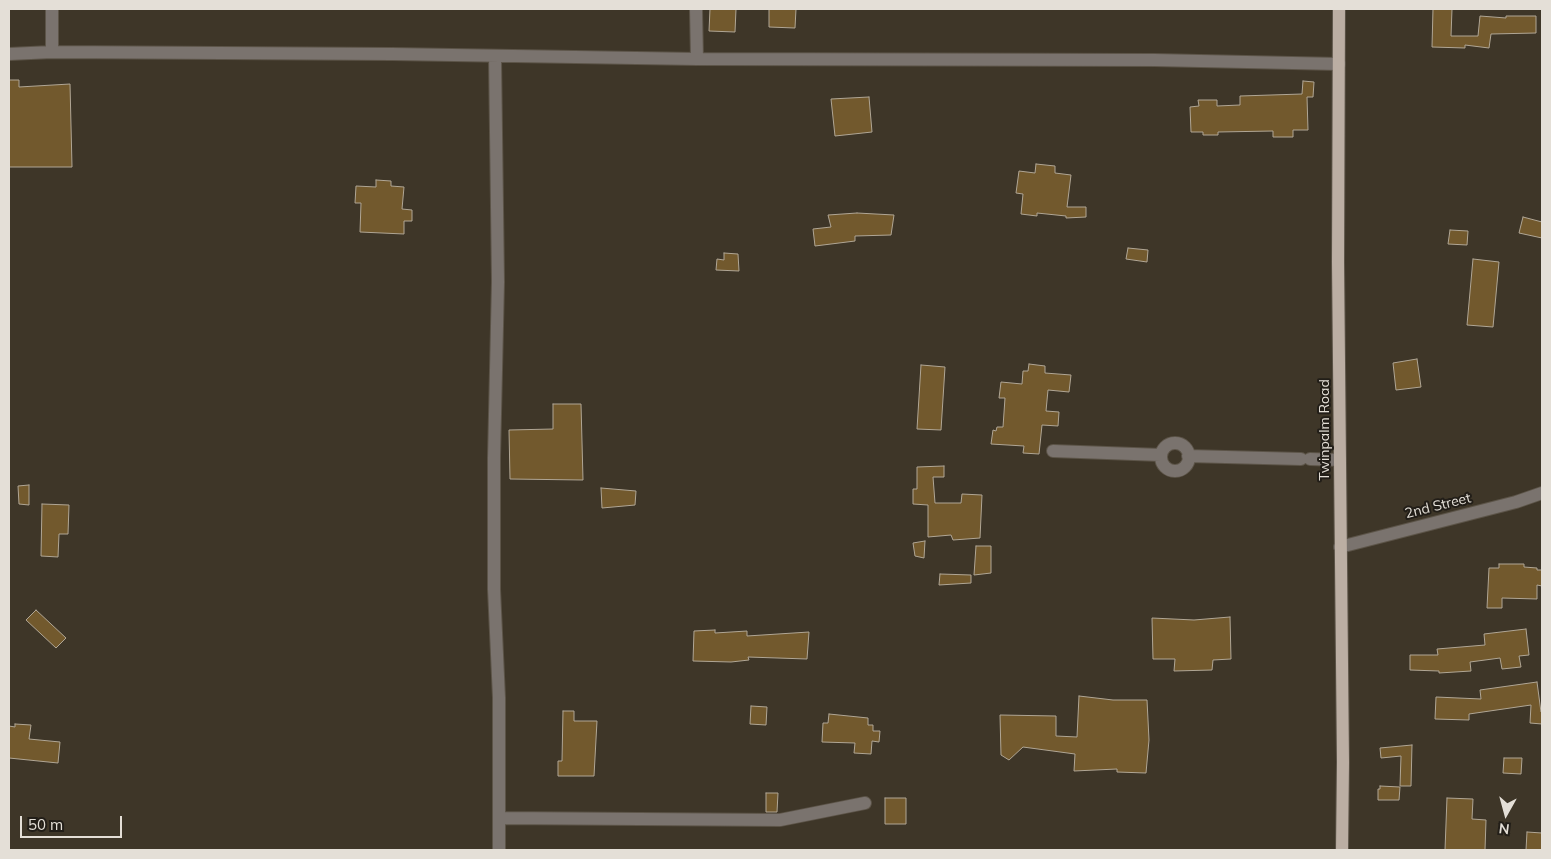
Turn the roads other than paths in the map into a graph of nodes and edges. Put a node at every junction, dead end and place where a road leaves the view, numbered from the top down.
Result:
1 (52, 9) edge
2 (696, 9) edge
3 (1339, 9) edge
4 (52, 52) junction
5 (9, 54) edge
6 (495, 57) junction
7 (698, 59) junction
8 (1339, 64) junction
9 (1053, 452) dead end
10 (1161, 455) junction
11 (1188, 456) junction
12 (1340, 460) junction
13 (1542, 494) edge
14 (1340, 547) junction
15 (865, 802) dead end
16 (499, 818) junction
17 (498, 850) edge
18 (1342, 850) edge

1 - 4 street
2 - 7 street
3 - 8 main road, Twinpalm Road
4 - 5 street
4 - 6 street
6 - 7 street
6 - 16 street
7 - 8 street
8 - 12 main road, Twinpalm Road
9 - 10 street
10 - 11 street
10 - 11 street
11 - 12 street
12 - 14 main road, Twinpalm Road
13 - 14 street, 2nd Street
14 - 18 main road, Twinpalm Road
15 - 16 street
16 - 17 street

